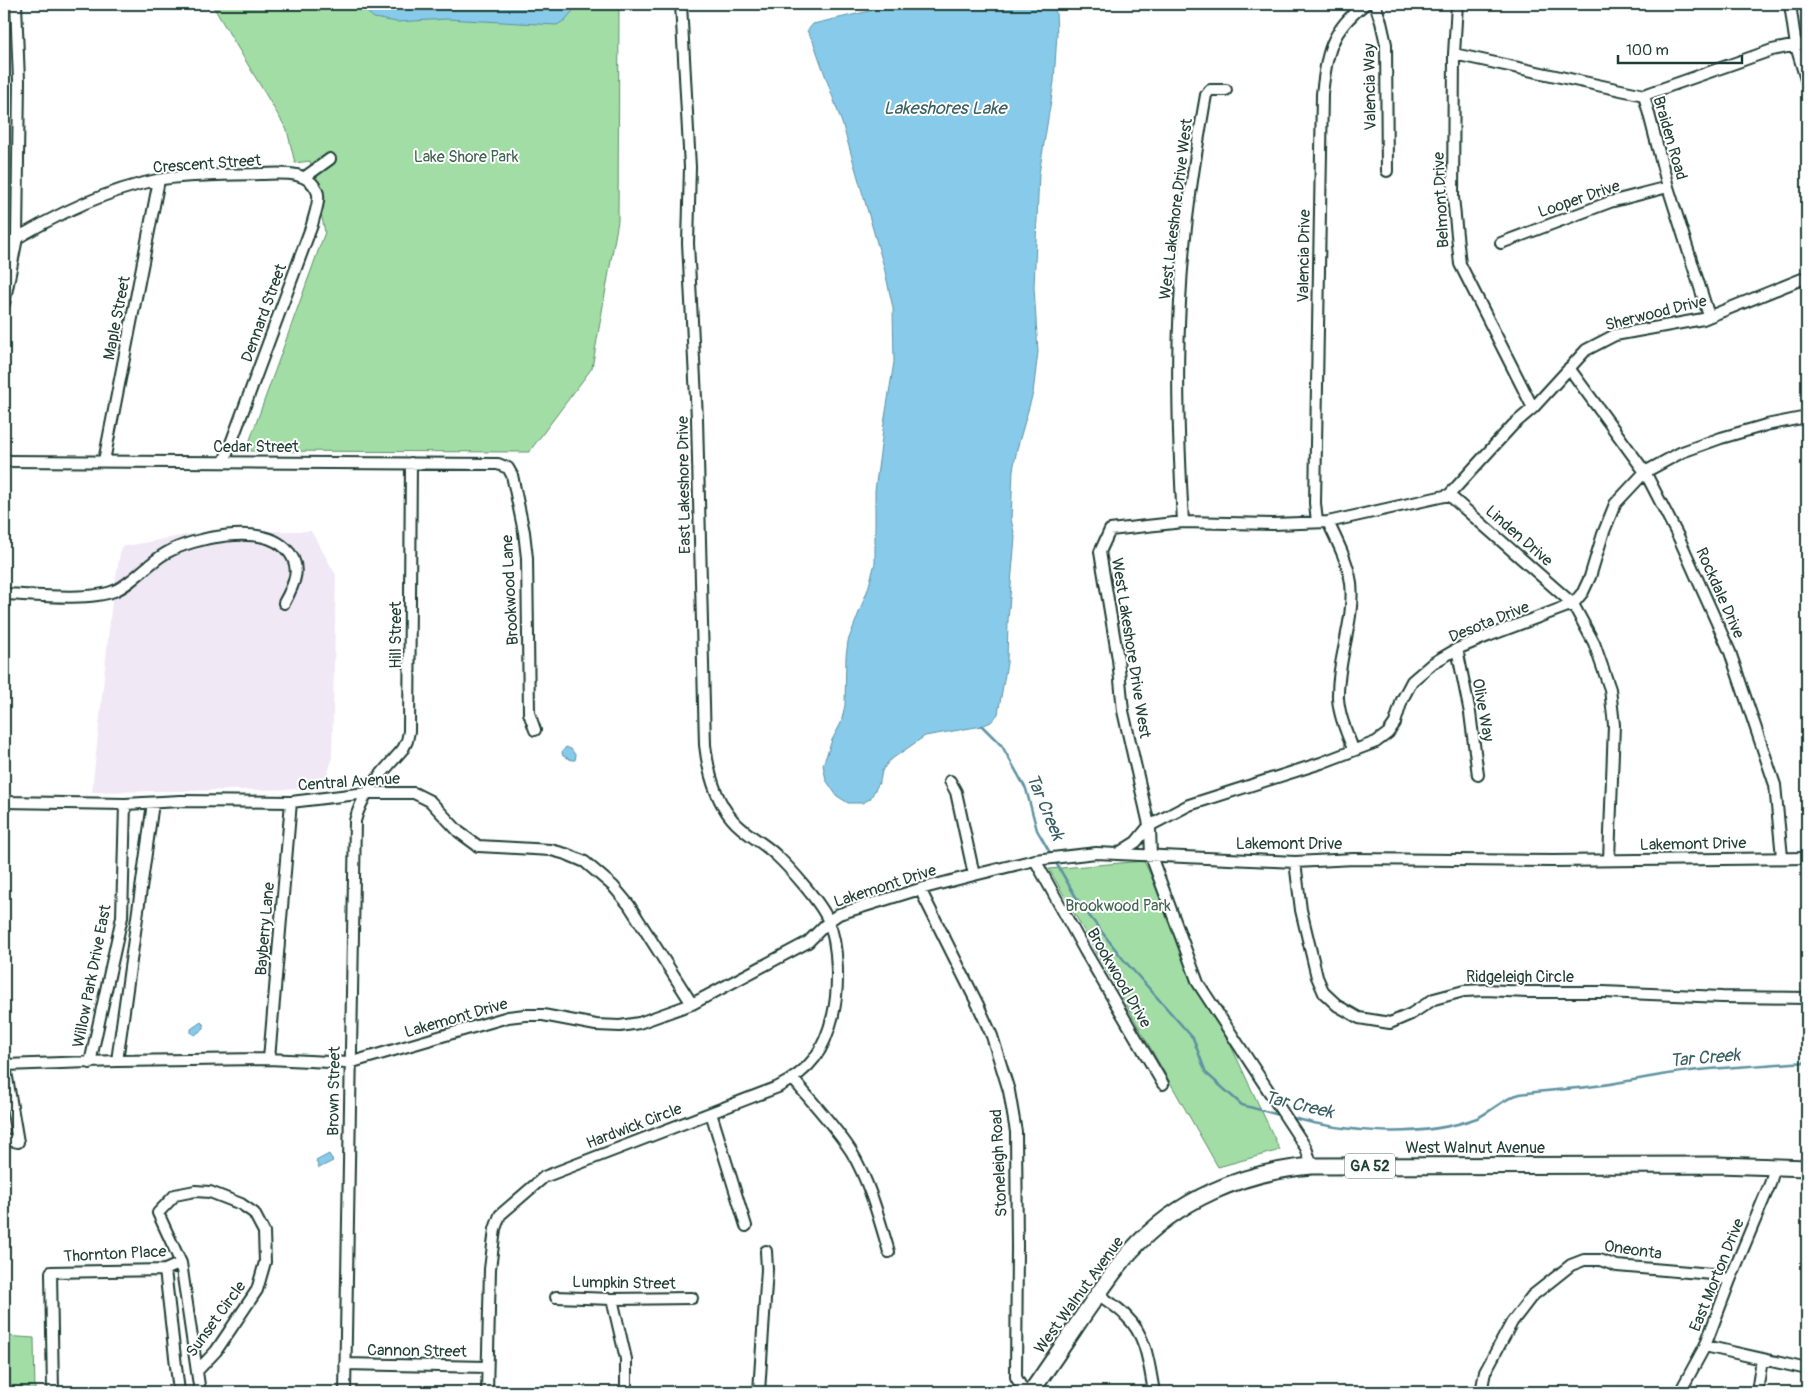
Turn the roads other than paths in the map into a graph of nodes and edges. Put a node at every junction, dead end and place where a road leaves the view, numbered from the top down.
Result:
1 (16, 4) edge
2 (681, 4) edge
3 (1365, 4) edge
4 (1375, 4) edge
5 (1457, 4) edge
6 (1790, 4) edge
7 (1807, 44) edge
8 (1796, 46) junction
9 (1454, 54) junction
10 (1807, 83) edge
11 (1226, 90) dead end
12 (1644, 94) junction
13 (330, 159) dead end
14 (1387, 171) dead end
15 (305, 177) junction
16 (158, 180) junction
17 (1668, 187) junction
18 (17, 238) junction
19 (1501, 243) dead end
20 (4, 246) edge
21 (1807, 277) edge
22 (4, 304) edge
23 (1710, 316) junction
24 (1569, 368) junction
25 (1533, 408) junction
26 (1807, 417) edge
27 (4, 461) edge
28 (104, 461) junction
29 (224, 462) junction
30 (411, 463) junction
31 (508, 468) joint
32 (1645, 472) junction
33 (1449, 495) junction
34 (1183, 522) junction
35 (1322, 522) junction
36 (4, 594) edge
37 (284, 603) dead end
38 (1573, 604) junction
39 (1457, 649) junction
40 (535, 730) dead end
41 (1353, 750) junction
42 (1478, 775) dead end
43 (950, 781) dead end
44 (366, 793) junction
45 (4, 802) edge
46 (291, 802) junction
47 (153, 803) junction
48 (125, 804) junction
49 (1149, 826) junction
50 (1116, 854) junction
51 (1151, 856) junction
52 (1782, 857) junction
53 (1807, 858) edge
54 (1035, 860) junction
55 (1609, 860) junction
56 (1295, 862) junction
57 (974, 875) junction
58 (920, 889) junction
59 (829, 921) junction
60 (1807, 998) edge
61 (692, 1004) junction
62 (269, 1059) junction
63 (117, 1061) junction
64 (5, 1063) edge
65 (90, 1063) junction
66 (350, 1063) junction
67 (793, 1079) junction
68 (1163, 1084) dead end
69 (711, 1113) junction
70 (4, 1139) edge
71 (1312, 1166) junction
72 (1775, 1166) junction
73 (1807, 1168) edge
74 (746, 1226) dead end
75 (766, 1252) dead end
76 (889, 1252) dead end
77 (181, 1263) junction
78 (166, 1270) junction
79 (1730, 1280) junction
80 (1098, 1294) junction
81 (556, 1296) dead end
82 (692, 1298) dead end
83 (612, 1299) junction
84 (1705, 1346) junction
85 (1762, 1359) junction
86 (345, 1364) junction
87 (487, 1367) junction
88 (1807, 1368) edge
89 (198, 1370) junction
90 (53, 1392) edge
91 (179, 1392) edge
92 (200, 1392) edge
93 (345, 1392) edge
94 (487, 1392) edge
95 (626, 1392) edge
96 (759, 1392) edge
97 (1024, 1392) edge
98 (1031, 1392) edge
99 (1154, 1392) edge
100 (1481, 1392) edge
101 (1680, 1392) edge
102 (1757, 1392) edge

1 - 18 street
2 - 59 street, East Lakeshore Drive
3 - 35 street, Valencia Drive
4 - 14 street, Valencia Way
5 - 9 street, Belmont Drive
6 - 8 street
7 - 8 street
8 - 10 street
8 - 12 street
9 - 12 street, Braiden Road
9 - 25 street, Belmont Drive
11 - 34 street, West Lakeshore Drive West
12 - 17 street, Braiden Road
13 - 15 street
15 - 16 street, Crescent Street
15 - 29 street, Dennard Street
16 - 18 street, Crescent Street
16 - 28 street, Maple Street
17 - 19 street, Looper Drive
17 - 23 street, Braiden Road
18 - 20 street, Crescent Street
18 - 22 street
21 - 23 street, Sherwood Drive
23 - 24 street, Sherwood Drive
24 - 25 street, Sherwood Drive
24 - 32 street, Rockdale Drive
25 - 33 street, Sherwood Drive
26 - 32 street
27 - 28 street, Cedar Street
28 - 29 street, Cedar Street
29 - 30 street, Cedar Street
30 - 31 street, Cedar Street
30 - 44 street, Hill Street
31 - 40 street, Brookwood Lane
32 - 38 street
32 - 52 street, Rockdale Drive
33 - 35 street
33 - 38 street, Linden Drive
34 - 35 street
34 - 49 street, West Lakeshore Drive West
35 - 41 street, Valencia Drive
36 - 37 street
38 - 39 street, Desota Drive
38 - 55 street, Linden Drive
39 - 41 street, Desota Drive
39 - 42 street, Olive Way
41 - 49 street, Desota Drive
43 - 57 street
44 - 46 street, Central Avenue
44 - 61 street, Central Avenue
44 - 66 street, Brown Street
45 - 48 street, Central Avenue
46 - 47 street, Central Avenue
46 - 62 street, Bayberry Lane
47 - 48 street, Central Avenue
47 - 63 street
48 - 65 street, Willow Park Drive East
49 - 50 street
49 - 51 street, West Lakeshore Drive West
50 - 51 street, Lakemont Drive
50 - 54 street, Lakemont Drive
51 - 56 street, Lakemont Drive
51 - 71 street, West Lakeshore Drive West
52 - 53 street, Lakemont Drive
52 - 55 street, Lakemont Drive
54 - 57 street, Lakemont Drive
54 - 68 street, Brookwood Drive
55 - 56 street, Lakemont Drive
56 - 60 street, Ridgeleigh Circle
57 - 58 street, Lakemont Drive
58 - 59 street, Lakemont Drive
58 - 97 street, Stoneleigh Road
59 - 61 street, Lakemont Drive
59 - 67 street, Hardwick Circle
61 - 66 street, Lakemont Drive
62 - 63 street, Lakemont Drive
62 - 66 street, Lakemont Drive
63 - 65 street, Lakemont Drive
64 - 65 street, Lakemont Drive
64 - 70 street
66 - 86 street, Brown Street
67 - 69 street, Hardwick Circle
67 - 76 street
69 - 74 street
69 - 87 street, Hardwick Circle
71 - 72 main road, West Walnut Avenue / GA 52
71 - 80 main road, West Walnut Avenue / GA 52
72 - 73 main road, West Walnut Avenue / GA 52
72 - 79 street, East Morton Drive
75 - 96 street
77 - 78 street, Thornton Place
77 - 89 street
77 - 89 street, Sunset Circle
78 - 90 street, Thornton Place
78 - 91 street
79 - 84 street, East Morton Drive
79 - 100 street, Oneonta
80 - 98 main road, West Walnut Avenue / GA 52
80 - 99 street
81 - 83 street, Lumpkin Street
82 - 83 street, Lumpkin Street
83 - 95 street
84 - 85 street
84 - 101 street, East Morton Drive
85 - 88 street
85 - 102 street
86 - 87 street, Cannon Street
86 - 93 street, Brown Street
87 - 94 street, Hardwick Circle
89 - 92 street

